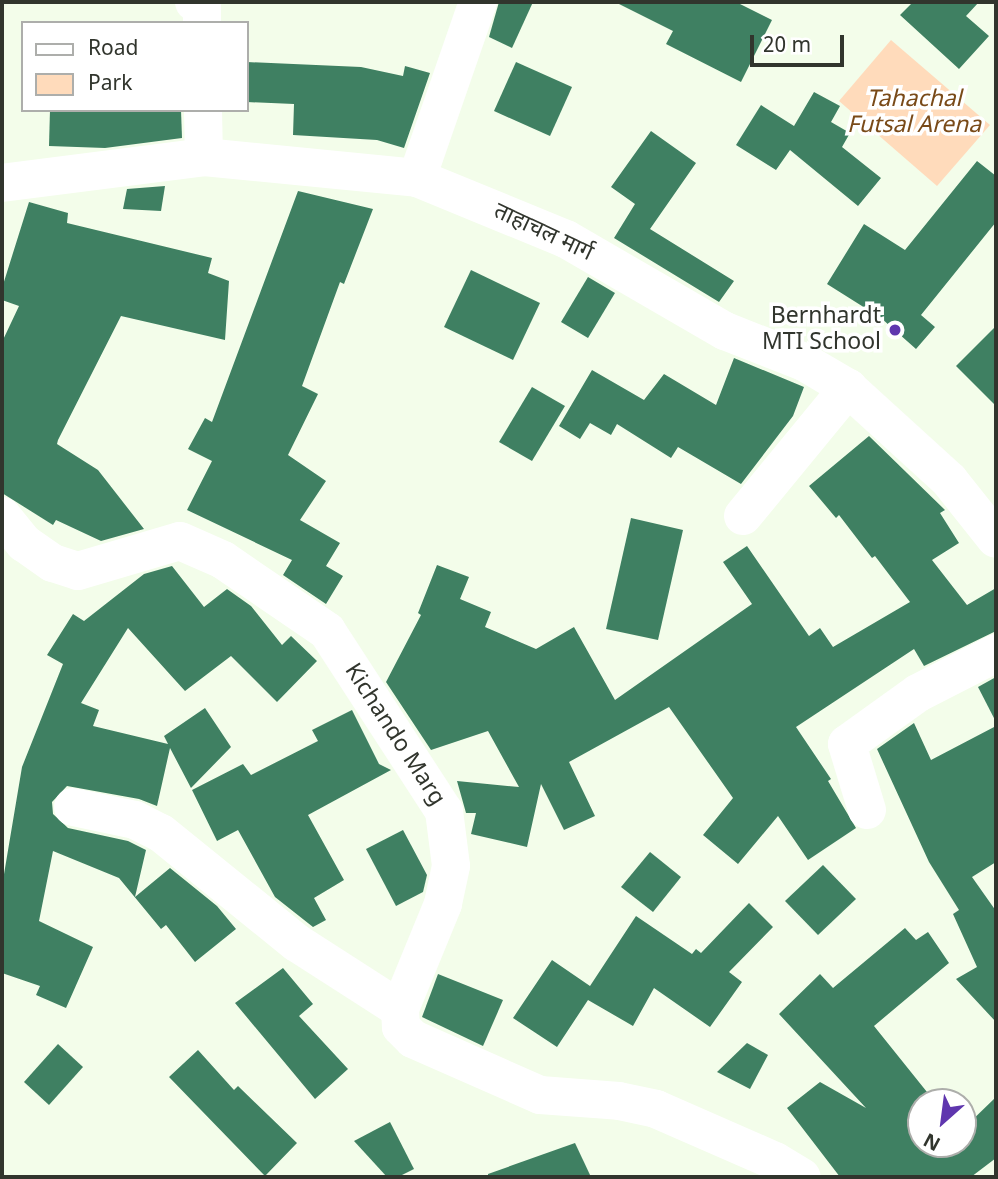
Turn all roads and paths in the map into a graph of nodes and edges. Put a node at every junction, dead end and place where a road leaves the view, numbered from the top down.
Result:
1 (194, 2) edge
2 (478, 2) edge
3 (202, 21) edge
4 (203, 112) edge
5 (204, 157) junction
6 (417, 178) junction
7 (4, 189) edge
8 (848, 388) junction
9 (2, 516) edge
10 (743, 516) dead end
11 (996, 539) edge
12 (996, 653) edge
13 (73, 807) dead end
14 (867, 810) dead end
15 (400, 1009) junction
16 (802, 1177) edge

1 - 3 street
2 - 6 street
4 - 5 street
5 - 6 street, ताहाचल मार्ग
5 - 7 street, ताहाचल मार्ग
6 - 8 street, ताहाचल मार्ग
8 - 10 street
8 - 11 street, ताहाचल मार्ग
9 - 15 street, Kichando Marg
12 - 14 street
13 - 15 street
15 - 16 street

